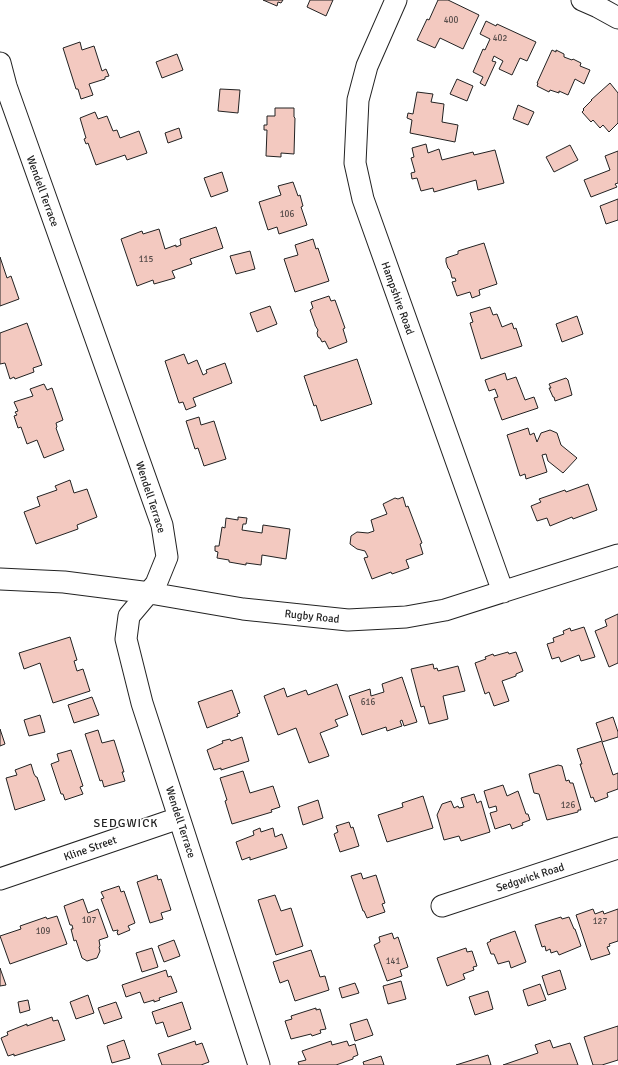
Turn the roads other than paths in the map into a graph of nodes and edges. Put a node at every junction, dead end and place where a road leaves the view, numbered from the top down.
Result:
1 (396, 0) edge
2 (582, 0) edge
3 (618, 18) edge
4 (0, 63) edge
5 (618, 555) edge
6 (0, 579) edge
7 (503, 592) junction
8 (150, 593) junction
9 (179, 818) junction
10 (618, 848) edge
11 (0, 879) edge
12 (442, 906) dead end
13 (259, 1065) edge

1 - 7 street, Hampshire Road
2 - 3 street
4 - 8 street, Wendell Terrace
5 - 7 street, Rugby Road
6 - 8 street, Rugby Road
7 - 8 street, Rugby Road
8 - 9 street, Wendell Terrace
9 - 11 street, Kline Street
9 - 13 street, Wendell Terrace
10 - 12 street, Sedgwick Road

